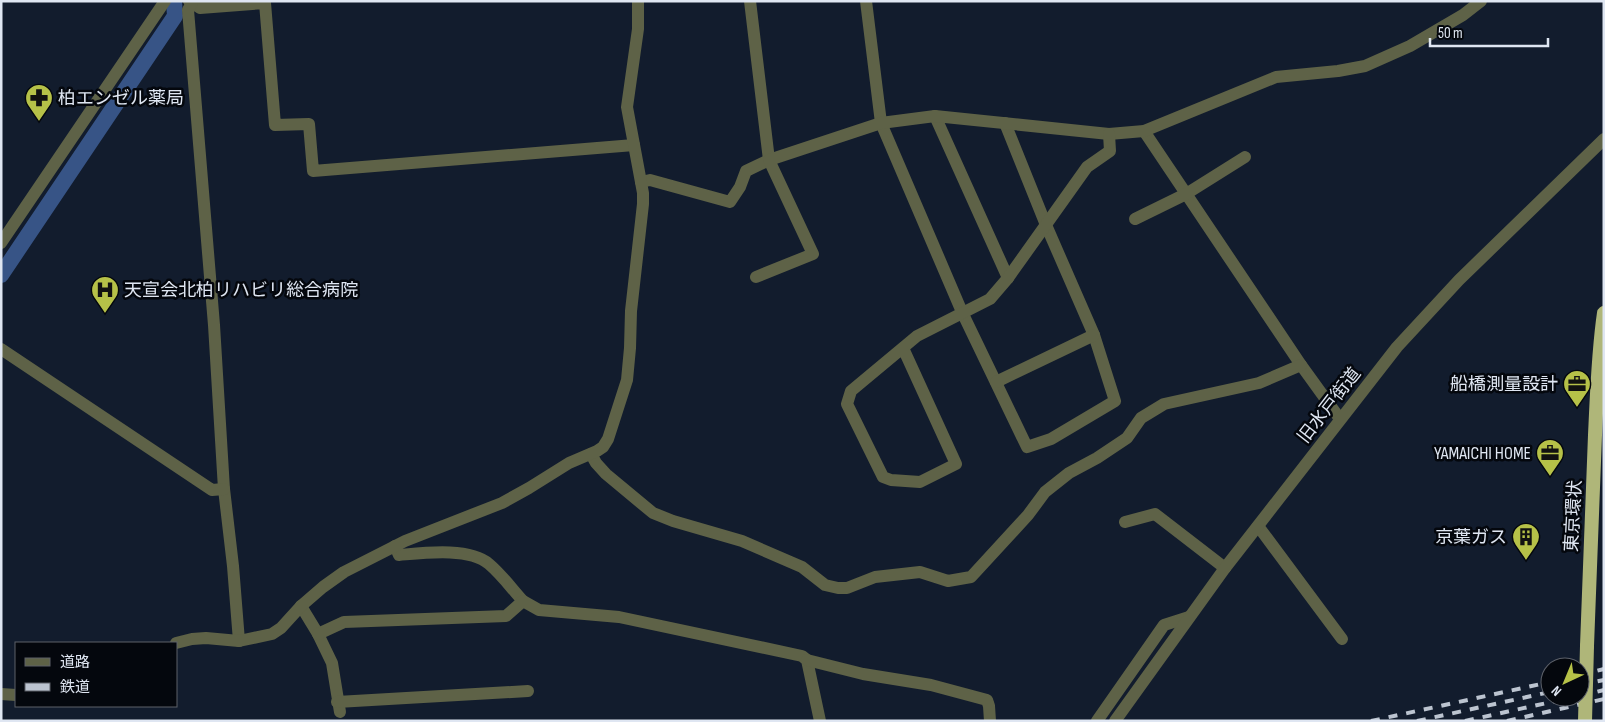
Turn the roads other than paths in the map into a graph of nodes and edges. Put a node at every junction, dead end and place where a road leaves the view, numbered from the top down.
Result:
1 (165, 1) edge
2 (638, 1) edge
3 (750, 1) edge
4 (866, 1) edge
5 (1481, 1) edge
6 (191, 2) edge
7 (935, 116) junction
8 (881, 123) junction
9 (1005, 124) junction
10 (1144, 131) junction
11 (1109, 134) junction
12 (1604, 139) edge
13 (634, 145) junction
14 (1245, 157) dead end
15 (769, 160) junction
16 (641, 182) junction
17 (1186, 194) junction
18 (1134, 219) dead end
19 (1046, 225) junction
20 (1, 244) edge
21 (756, 277) dead end
22 (1008, 278) junction
23 (962, 312) junction
24 (1604, 313) edge
25 (1094, 336) junction
26 (903, 348) junction
27 (1, 349) edge
28 (1301, 365) junction
29 (996, 382) junction
30 (1340, 419) junction
31 (591, 454) junction
32 (224, 489) junction
33 (1125, 522) dead end
34 (1258, 526) junction
35 (395, 546) junction
36 (1226, 568) junction
37 (523, 601) junction
38 (301, 606) junction
39 (1189, 617) junction
40 (318, 634) junction
41 (1342, 640) dead end
42 (239, 641) junction
43 (178, 642) edge
44 (807, 660) junction
45 (528, 692) dead end
46 (1, 694) edge
47 (15, 695) edge
48 (820, 721) edge
49 (990, 721) edge
50 (1097, 721) edge
51 (1115, 721) edge
52 (1585, 721) edge

1 - 20 street
2 - 13 street
3 - 15 street
4 - 8 street
5 - 10 street
6 - 13 street
6 - 32 street
7 - 8 street
7 - 9 street
7 - 22 street
8 - 15 street
8 - 23 street
9 - 11 street
9 - 19 street
10 - 11 street
10 - 17 street
11 - 19 street
12 - 30 street, 旧水戸街道
13 - 16 street
14 - 17 street
15 - 16 street
15 - 21 street
16 - 31 street
17 - 18 street
17 - 28 street
19 - 22 street
19 - 25 street
22 - 23 street
23 - 26 street
23 - 29 street
24 - 52 highway, 東京環状, bridge
25 - 29 street
25 - 29 street
26 - 26 street
27 - 32 street
28 - 30 street
28 - 31 street
30 - 34 street, 旧水戸街道
31 - 35 street
32 - 42 street
33 - 36 street
34 - 36 street, 旧水戸街道
34 - 41 street
35 - 37 street
35 - 38 street
36 - 39 street, 旧水戸街道
37 - 40 street
37 - 44 street
38 - 40 street
38 - 42 street
39 - 50 street
39 - 51 street, 旧水戸街道
40 - 45 street
42 - 43 street
44 - 48 street
44 - 49 street
46 - 47 street

